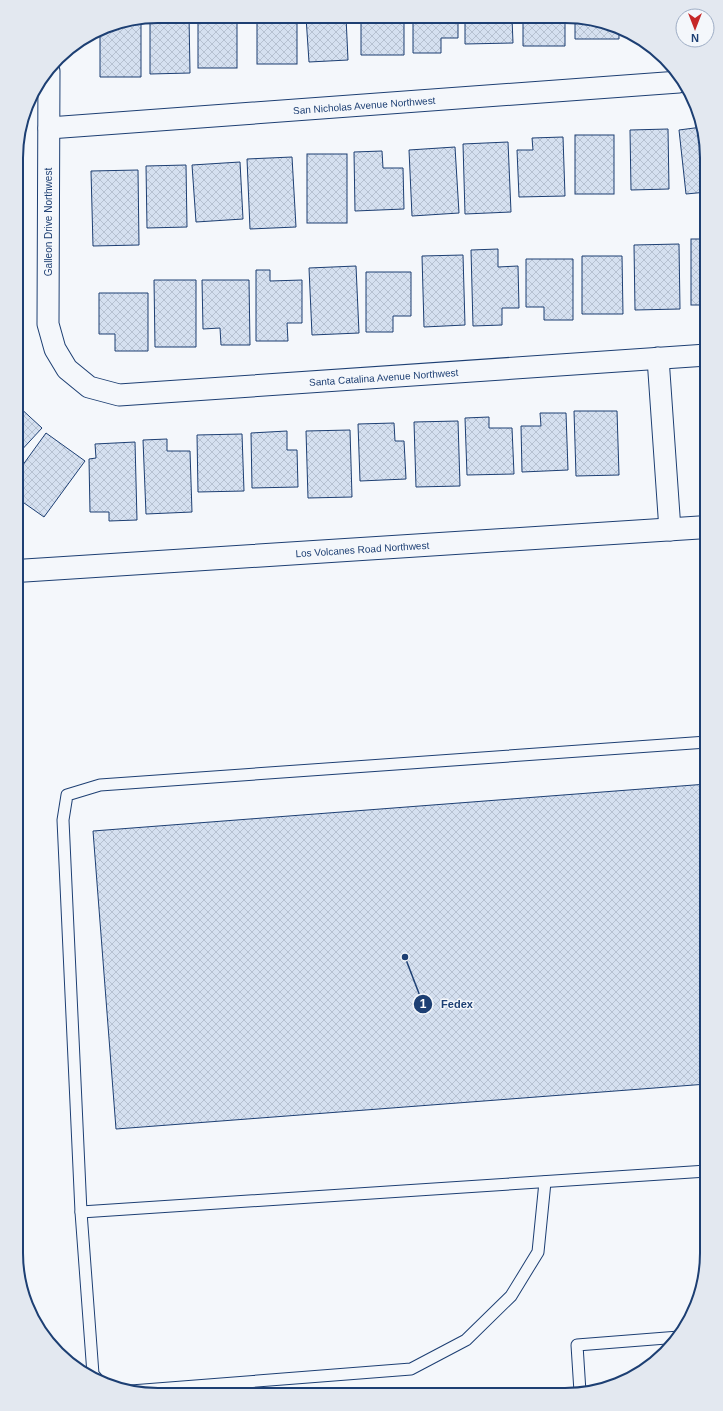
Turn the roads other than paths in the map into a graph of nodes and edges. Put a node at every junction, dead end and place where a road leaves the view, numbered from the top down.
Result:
1 (49, 79) edge
2 (676, 82) edge
3 (49, 128) junction
4 (700, 355) edge
5 (658, 358) junction
6 (67, 369) joint
7 (700, 528) edge
8 (670, 530) junction
9 (23, 571) edge
10 (700, 742) edge
11 (700, 1171) edge
12 (545, 1182) junction
13 (81, 1212) junction
14 (669, 1338) edge
15 (93, 1371) edge
16 (580, 1387) edge
17 (169, 1388) edge

1 - 3 street, Galleon Drive Northwest
2 - 3 street, San Nicholas Avenue Northwest
3 - 6 street, Galleon Drive Northwest
4 - 5 street, Santa Catalina Avenue Northwest
5 - 6 street, Santa Catalina Avenue Northwest
5 - 8 street
7 - 8 street, Los Volcanes Road Northwest
8 - 9 street, Los Volcanes Road Northwest
10 - 13 lane
11 - 12 lane
12 - 13 lane
12 - 17 lane
13 - 15 lane
14 - 16 lane

